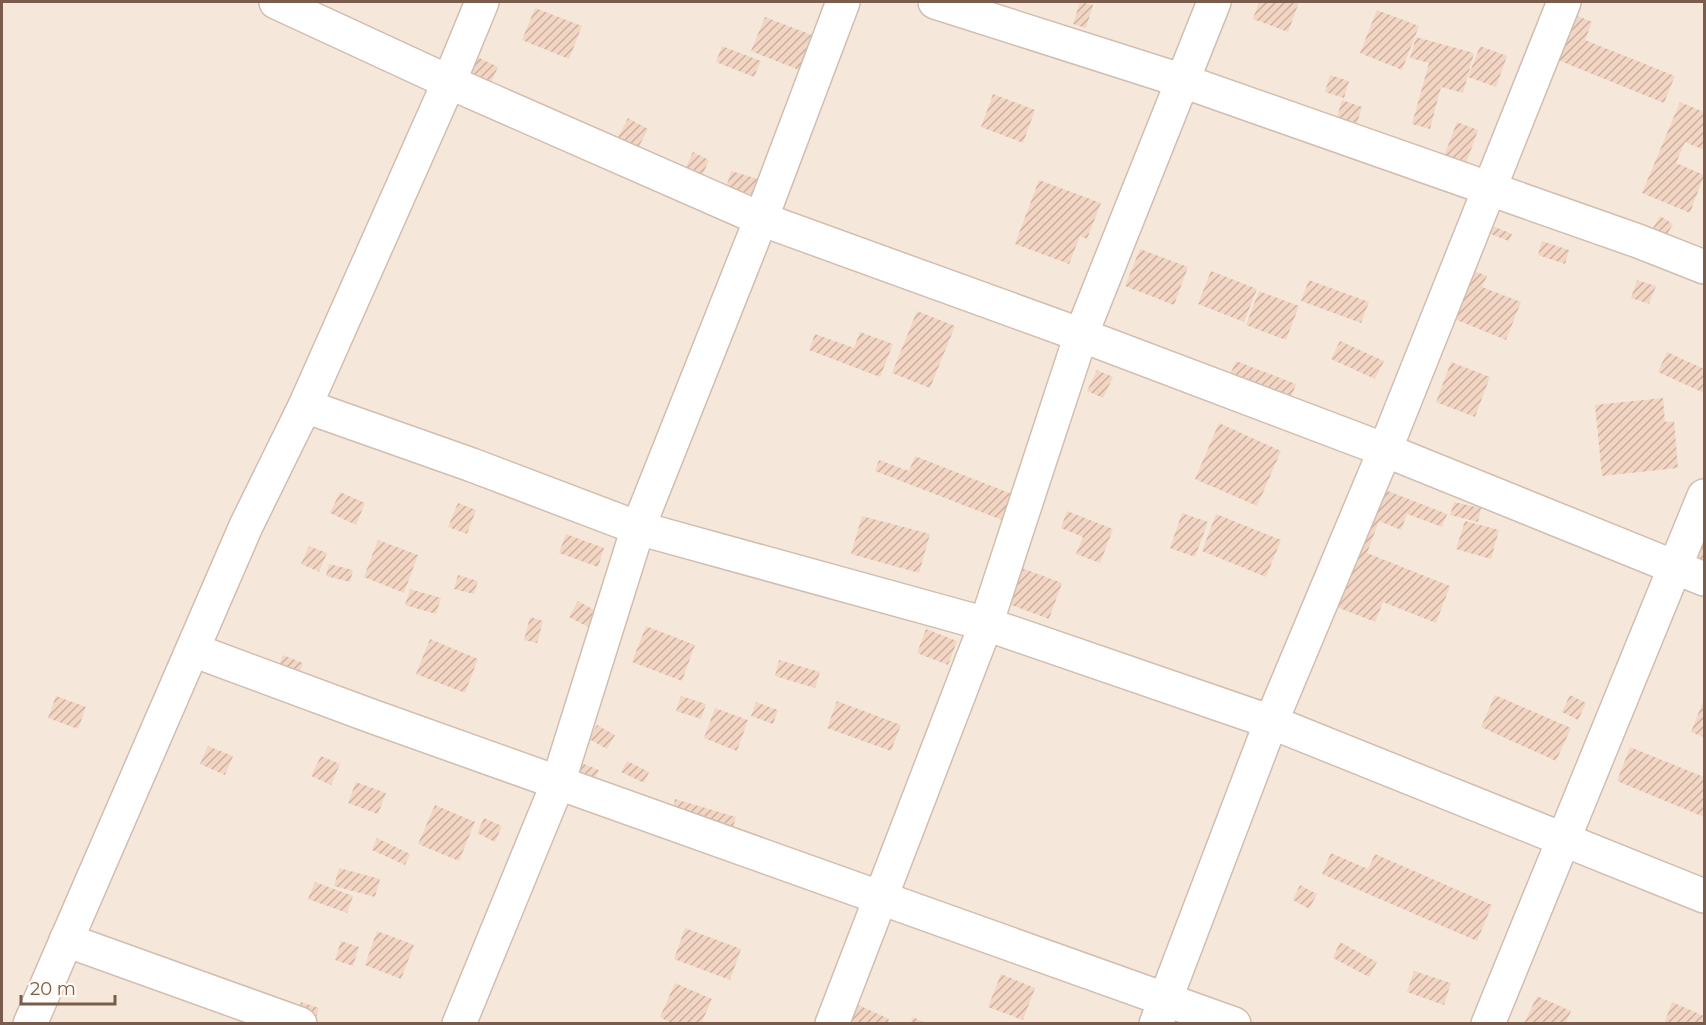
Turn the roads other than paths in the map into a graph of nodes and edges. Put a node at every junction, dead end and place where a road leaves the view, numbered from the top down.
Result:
1 (276, 2) edge
2 (482, 2) edge
3 (843, 2) edge
4 (935, 2) edge
5 (1214, 2) edge
6 (1564, 2) edge
7 (1184, 81) junction
8 (449, 82) junction
9 (1490, 190) junction
10 (761, 219) junction
11 (1704, 267) edge
12 (1081, 335) junction
13 (305, 406) junction
14 (1385, 450) junction
15 (1704, 496) edge
16 (638, 528) junction
17 (1690, 573) edge
18 (986, 624) junction
19 (193, 650) junction
20 (1271, 722) junction
21 (558, 783) junction
22 (1564, 841) junction
23 (1704, 896) edge
24 (880, 899) junction
25 (66, 940) junction
26 (1161, 1011) edge
27 (30, 1023) edge
28 (300, 1023) edge
29 (459, 1023) edge
30 (832, 1023) edge
31 (1234, 1023) edge
32 (1488, 1023) edge

1 - 8 street
2 - 8 street
3 - 10 street
4 - 7 street
5 - 7 street
6 - 9 street
7 - 9 street
7 - 12 street
8 - 10 street
8 - 13 street
9 - 11 street
9 - 14 street
10 - 12 street
10 - 16 street
12 - 14 street
12 - 18 street
13 - 16 street
13 - 19 street
14 - 17 street
14 - 20 street
15 - 17 street
16 - 18 street
16 - 21 street
17 - 22 street
18 - 20 street
18 - 24 street
19 - 21 street
19 - 25 street
20 - 22 street
20 - 26 street
21 - 24 street
21 - 29 street
22 - 23 street
22 - 32 street
24 - 26 street
24 - 30 street
25 - 27 street
25 - 28 street
26 - 31 street

